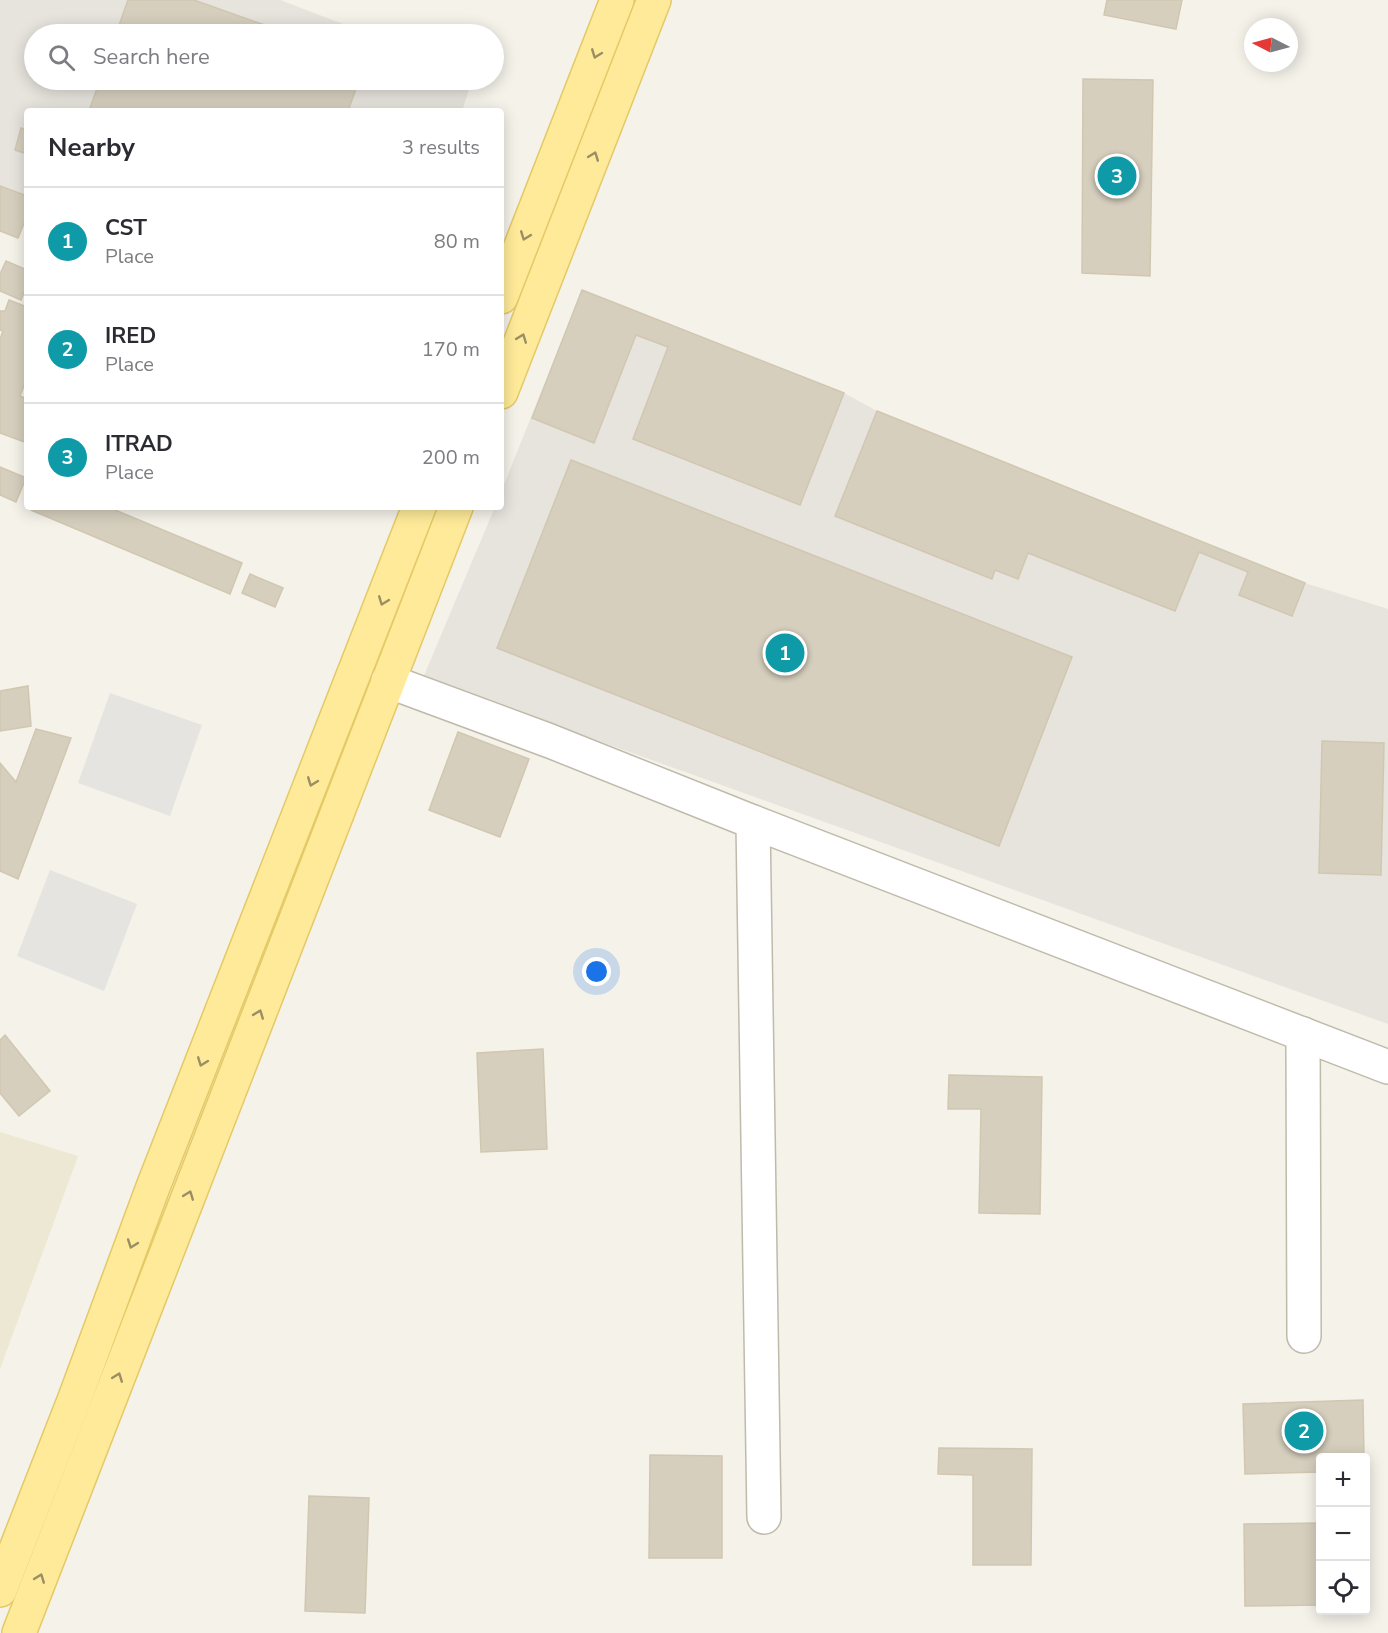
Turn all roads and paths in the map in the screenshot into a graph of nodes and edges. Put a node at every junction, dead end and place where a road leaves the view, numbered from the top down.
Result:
1 (617, 0) edge
2 (654, 0) edge
3 (504, 289) edge
4 (504, 384) edge
5 (418, 510) edge
6 (455, 510) edge
7 (396, 567) junction
8 (428, 580) junction
9 (388, 681) junction
10 (753, 822) junction
11 (1303, 1034) junction
12 (1388, 1067) edge
13 (1304, 1336) dead end
14 (75, 1398) junction
15 (106, 1409) junction
16 (764, 1517) dead end
17 (0, 1590) edge
18 (19, 1633) edge

1 -> 3 main road
4 -> 2 main road
5 - 7 main road
6 - 8 main road
7 - 8 main road
7 -> 14 main road
8 - 9 main road
9 - 10 lane
15 -> 9 main road
10 - 11 lane
10 - 16 lane
11 - 12 lane
11 - 13 lane
14 - 15 main road
14 - 17 main road
18 -> 15 main road

